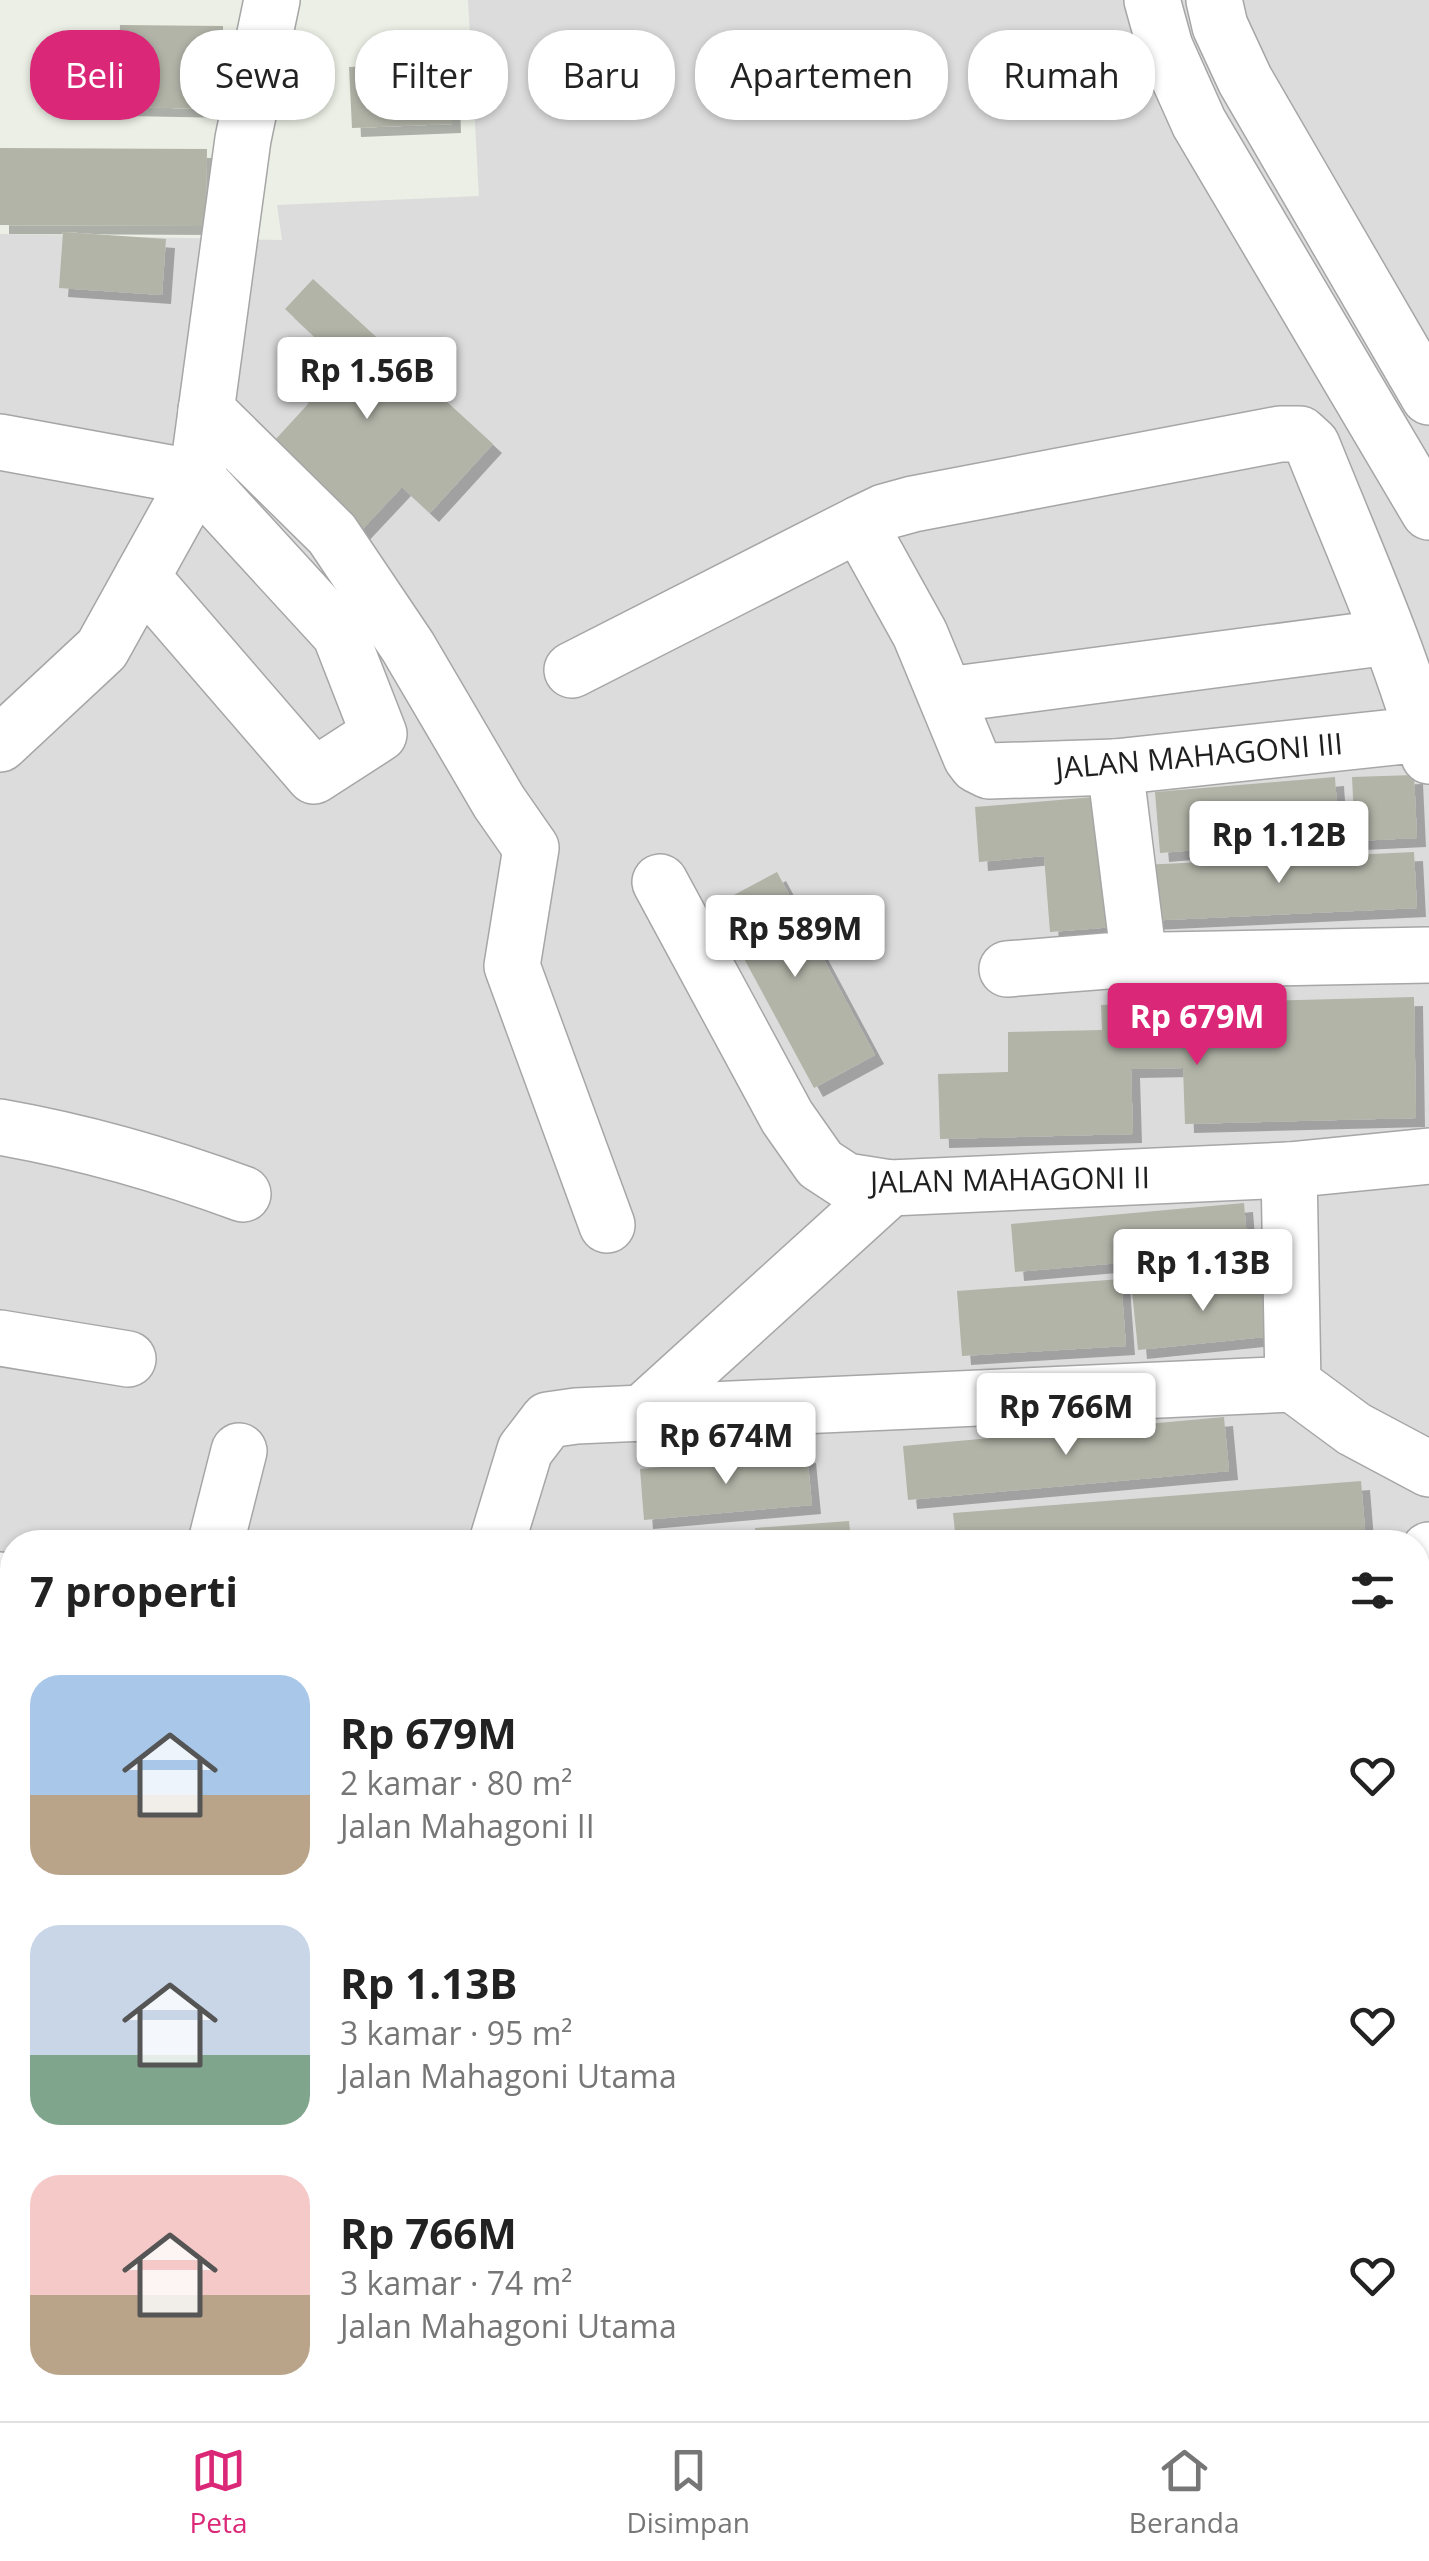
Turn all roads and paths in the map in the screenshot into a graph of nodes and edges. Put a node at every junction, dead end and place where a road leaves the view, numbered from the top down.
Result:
1 (272, 0) edge
2 (1152, 0) edge
3 (1214, 0) edge
4 (1429, 397) edge
5 (206, 410) junction
6 (0, 442) edge
7 (197, 478) junction
8 (1429, 512) edge
9 (859, 524) junction
10 (142, 577) junction
11 (1389, 636) junction
12 (572, 670) dead end
13 (947, 694) junction
14 (0, 744) edge
15 (1426, 745) edge
16 (1116, 767) junction
17 (660, 882) dead end
18 (1429, 955) edge
19 (1139, 960) junction
20 (1007, 969) dead end
21 (0, 1127) edge
22 (1429, 1156) edge
23 (1289, 1170) junction
24 (890, 1188) junction
25 (243, 1194) dead end
26 (607, 1225) dead end
27 (0, 1338) edge
28 (128, 1358) dead end
29 (1293, 1384) junction
30 (641, 1414) junction
31 (239, 1451) dead end
32 (1429, 1469) edge
33 (219, 1530) edge
34 (500, 1530) edge

1 - 5 street
2 - 8 street
3 - 4 street
5 - 7 street
5 - 26 street
6 - 7 street
7 - 10 street
7 - 10 street
9 - 11 street
9 - 12 street
9 - 13 street
10 - 14 street
11 - 13 street
11 - 15 street
13 - 16 street, JALAN MAHAGONI III
15 - 16 street, JALAN MAHAGONI III
16 - 19 street
17 - 24 street, JALAN MAHAGONI II
18 - 19 street
19 - 20 street
21 - 25 street
22 - 23 street, JALAN MAHAGONI II
23 - 24 street, JALAN MAHAGONI II
23 - 29 street
24 - 30 street
27 - 28 street
29 - 30 street
29 - 32 street
30 - 34 street
31 - 33 street

